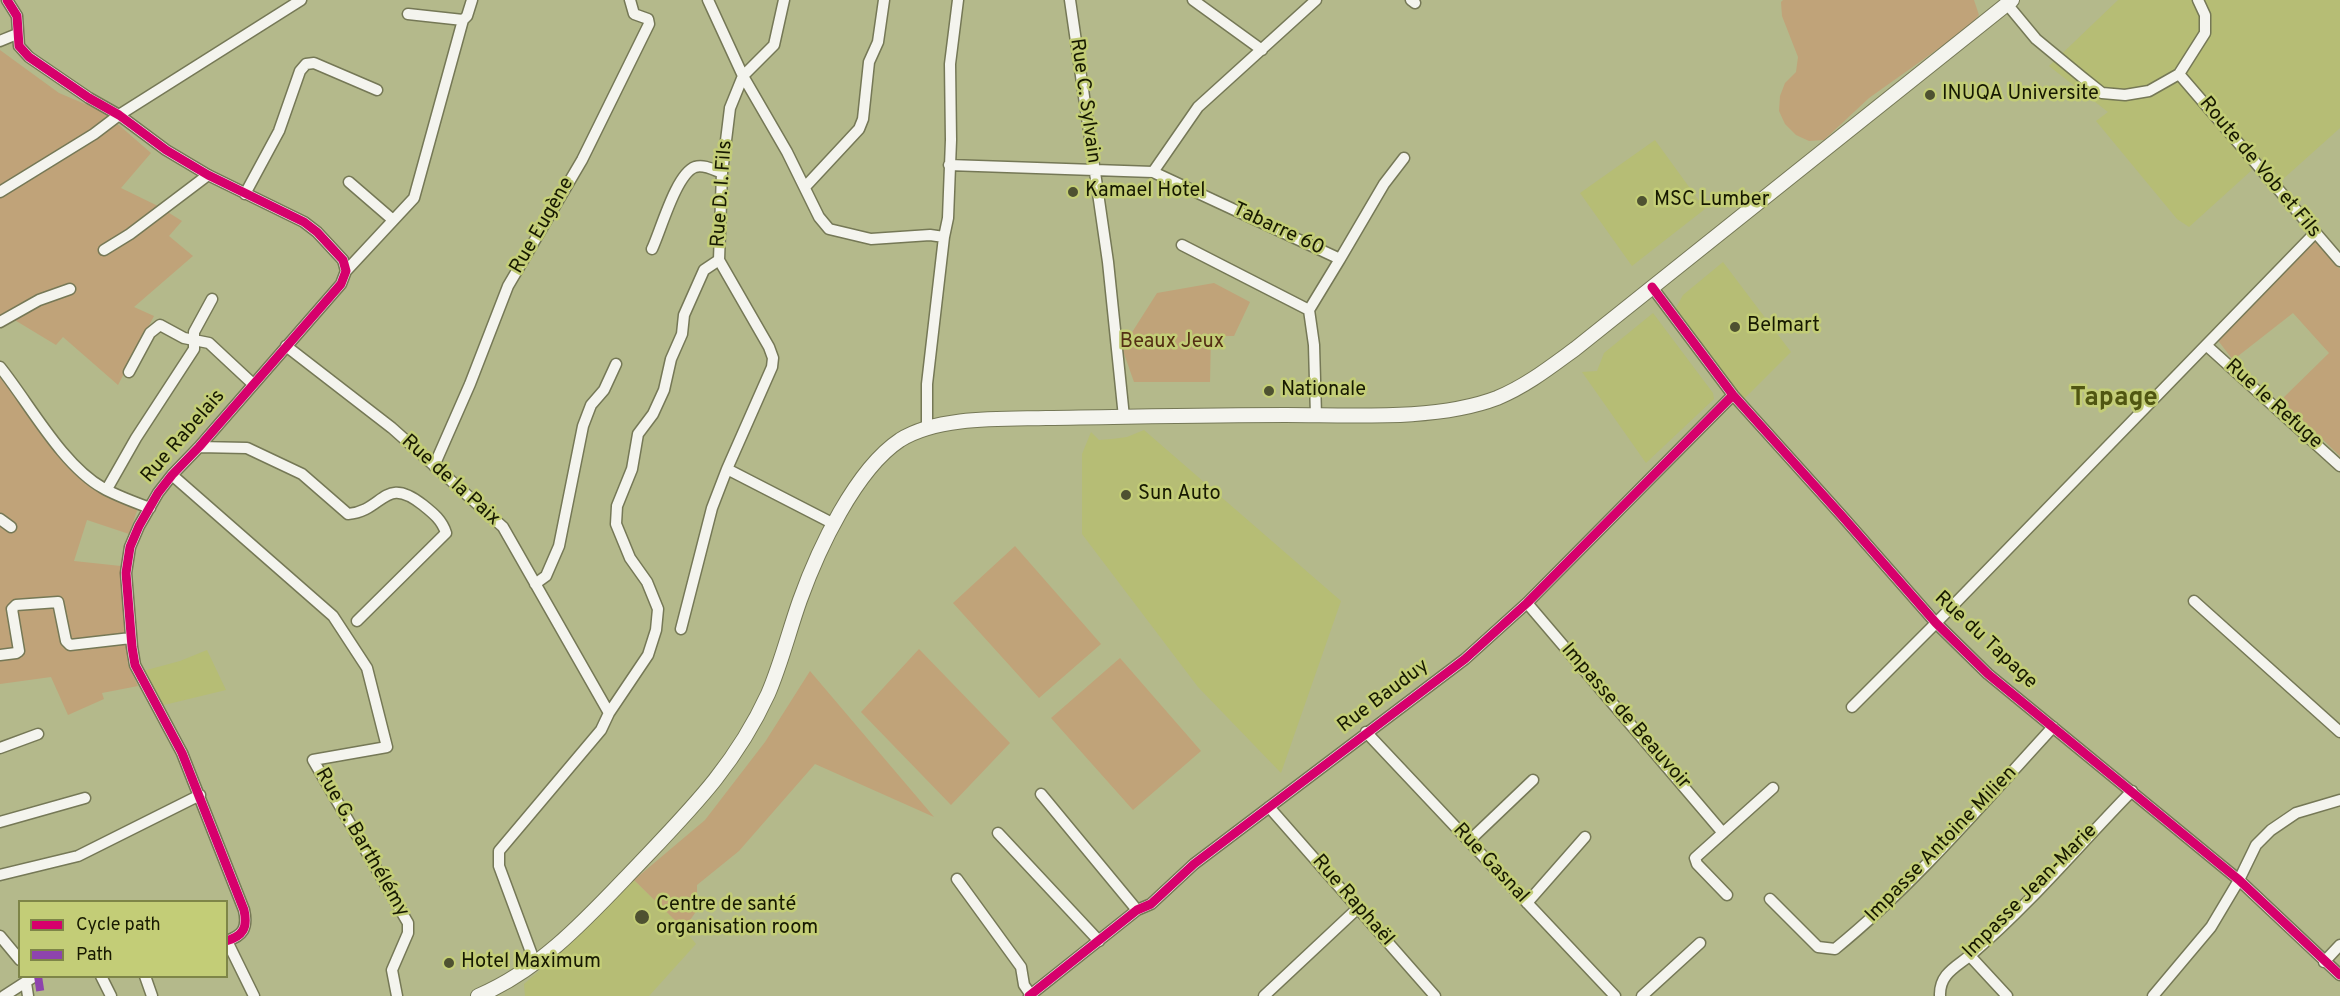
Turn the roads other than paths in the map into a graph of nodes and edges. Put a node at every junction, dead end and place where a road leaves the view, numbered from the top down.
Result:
1 (7, 0) edge
2 (301, 0) edge
3 (472, 0) edge
4 (630, 0) edge
5 (708, 0) edge
6 (784, 0) edge
7 (884, 0) edge
8 (958, 0) edge
9 (1070, 0) edge
10 (1193, 0) edge
11 (1316, 0) edge
12 (2198, 0) edge
13 (2010, 2) edge
14 (408, 14) dead end
15 (463, 20) junction
16 (17, 34) junction
17 (0, 41) edge
18 (1262, 50) junction
19 (2179, 74) junction
20 (743, 76) junction
21 (377, 90) dead end
22 (119, 115) junction
23 (1404, 158) dead end
24 (949, 165) junction
25 (1093, 170) junction
26 (1153, 172) junction
27 (722, 173) junction
28 (208, 175) junction
29 (349, 182) dead end
30 (805, 188) junction
31 (0, 192) edge
32 (244, 194) junction
33 (393, 220) junction
34 (2315, 233) junction
35 (944, 237) junction
36 (1182, 245) dead end
37 (652, 249) dead end
38 (104, 250) dead end
39 (1340, 259) junction
40 (719, 260) junction
41 (2340, 261) edge
42 (346, 271) junction
43 (1652, 287) junction
44 (70, 289) dead end
45 (212, 299) dead end
46 (1309, 310) junction
47 (0, 322) edge
48 (195, 339) junction
49 (2206, 345) junction
50 (286, 346) junction
51 (616, 364) dead end
52 (0, 367) edge
53 (129, 372) dead end
54 (253, 384) junction
55 (1733, 395) junction
56 (1316, 416) junction
57 (1124, 417) junction
58 (927, 428) junction
59 (199, 447) junction
60 (434, 466) junction
61 (2340, 466) edge
62 (727, 469) junction
63 (172, 476) junction
64 (107, 489) junction
65 (150, 508) junction
66 (0, 519) edge
67 (834, 524) junction
68 (11, 527) dead end
69 (535, 584) junction
70 (2194, 601) dead end
71 (1527, 603) junction
72 (357, 621) dead end
73 (1936, 623) junction
74 (681, 629) dead end
75 (131, 638) junction
76 (0, 655) edge
77 (1852, 707) dead end
78 (609, 713) junction
79 (2053, 727) junction
80 (1366, 732) junction
81 (2340, 732) edge
82 (39, 734) dead end
83 (0, 748) edge
84 (1533, 780) dead end
85 (1773, 788) dead end
86 (2132, 792) junction
87 (1041, 794) dead end
88 (200, 795) junction
89 (85, 798) dead end
90 (2340, 800) edge
91 (1269, 807) junction
92 (0, 822) edge
93 (998, 833) dead end
94 (1722, 833) junction
95 (1586, 837) dead end
96 (1469, 841) junction
97 (0, 875) edge
98 (957, 879) dead end
99 (2239, 880) junction
100 (1727, 895) dead end
101 (1770, 899) dead end
102 (1527, 903) junction
103 (1358, 908) junction
104 (1137, 910) junction
105 (0, 936) edge
106 (228, 941) edge
107 (1099, 941) junction
108 (228, 943) edge
109 (1700, 943) dead end
110 (2340, 945) edge
111 (1970, 956) junction
112 (18, 958) edge
113 (2324, 962) junction
114 (535, 963) junction
115 (2340, 975) edge
116 (102, 978) edge
117 (146, 978) edge
118 (31, 980) edge
119 (500, 992) edge
120 (3, 996) edge
121 (28, 996) edge
122 (111, 996) edge
123 (152, 996) edge
124 (254, 996) edge
125 (398, 996) edge
126 (478, 996) edge
127 (1030, 996) edge
128 (1264, 996) edge
129 (1435, 996) edge
130 (1615, 996) edge
131 (1642, 996) edge
132 (1940, 996) edge
133 (2007, 996) edge
134 (2153, 996) edge

1 - 16 street
2 - 22 street
3 - 15 street, Rue Rabelais
4 - 60 street, Rue Eugène
5 - 20 street
6 - 20 street
7 - 30 street
8 - 24 street
9 - 25 street, Rue C. Sylvain
10 - 18 street
11 - 18 street
12 - 19 street
13 - 19 street
13 - 43 main road
14 - 15 street
15 - 33 street, Rue Rabelais
16 - 17 street
16 - 22 street
18 - 26 street
19 - 34 street, Route de Vob et Fils
20 - 27 street, Rue D. I. Fils
20 - 30 street
21 - 32 street
22 - 28 street
22 - 31 street
23 - 39 street
24 - 25 street, Tabarre 60
24 - 35 street
25 - 26 street, Tabarre 60
25 - 57 street, Rue C. Sylvain
26 - 39 street, Tabarre 60
27 - 37 street
27 - 40 street, Rue D. I. Fils
28 - 32 street
28 - 38 street
29 - 33 street
30 - 35 street
32 - 42 street
33 - 42 street, Rue Rabelais
34 - 41 street, Route de Vob et Fils
34 - 49 street
35 - 58 street
36 - 46 street
39 - 46 street, Tabarre 60
40 - 62 street, Rue D. I. Fils
40 - 78 street
42 - 50 street, Rue Rabelais
43 - 55 street, Rue du Tapage
43 - 56 main road
44 - 47 street
45 - 48 street
46 - 56 street
48 - 53 street
48 - 54 street
48 - 64 street
49 - 61 street, Rue le Refuge
49 - 73 street
50 - 54 street, Rue Rabelais
50 - 60 street, Rue de la Paix
51 - 69 street
52 - 64 street
54 - 59 street, Rue Rabelais
55 - 71 street, Rue Bauduy
55 - 73 street, Rue du Tapage
56 - 57 main road
57 - 58 main road
58 - 67 main road
59 - 63 street, Rue Rabelais
59 - 72 street
60 - 69 street, Rue de la Paix
62 - 67 street
62 - 74 street
63 - 65 street, Rue Rabelais
63 - 125 street, Rue G. Barthélémy
64 - 65 street
65 - 75 street, Rue Rabelais
66 - 68 street
67 - 114 main road
69 - 78 street, Rue de la Paix
70 - 81 street
71 - 80 street, Rue Bauduy
71 - 94 street, Impasse de Beauvoir
73 - 77 street
73 - 79 street, Rue du Tapage
75 - 76 street
75 - 88 street, Rue Rabelais
78 - 114 street
79 - 86 street, Rue du Tapage
79 - 101 street, Impasse Antoine Milien
80 - 91 street, Rue Bauduy
80 - 96 street, Rue Gasnal
82 - 83 street
84 - 96 street
85 - 94 street
86 - 99 street, Rue du Tapage
86 - 111 street, Impasse Jean-Marie
87 - 104 street
88 - 97 street
88 - 106 street, Rue Rabelais
89 - 92 street
90 - 99 street
91 - 103 street, Rue Raphaël
91 - 104 street, Rue Bauduy
93 - 107 street
94 - 100 street
95 - 102 street
96 - 102 street, Rue Gasnal
98 - 127 street
99 - 113 street, Rue du Tapage
99 - 134 street
102 - 130 street, Rue Gasnal
103 - 128 street
103 - 129 street, Rue Raphaël
104 - 107 street, Rue Bauduy
105 - 112 street
107 - 127 street, Rue Bauduy
108 - 124 street
109 - 131 street
110 - 113 street
111 - 132 street, Impasse Jean-Marie
111 - 133 street
113 - 115 street, Rue du Tapage
114 - 119 main road
116 - 122 street
117 - 123 street
118 - 120 street
118 - 121 street
119 - 126 main road

